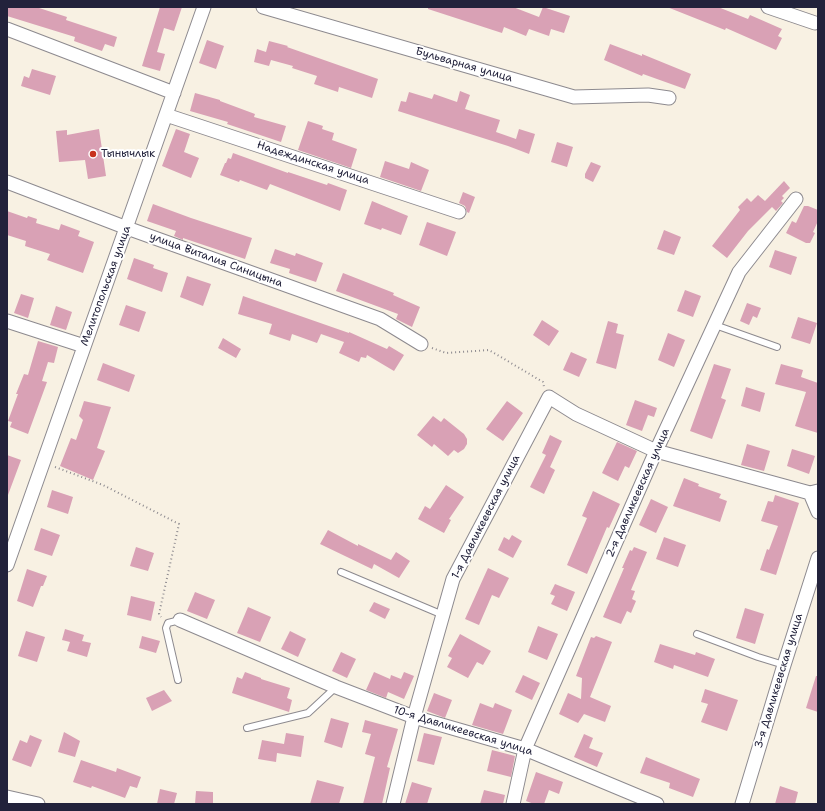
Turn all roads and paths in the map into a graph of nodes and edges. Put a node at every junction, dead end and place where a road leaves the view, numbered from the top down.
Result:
1 (204, 7) edge
2 (263, 7) edge
3 (768, 7) edge
4 (815, 23) dead end
5 (7, 29) edge
6 (174, 93) junction
7 (669, 98) dead end
8 (166, 115) junction
9 (7, 182) edge
10 (796, 199) dead end
11 (460, 212) dead end
12 (127, 228) junction
13 (7, 321) edge
14 (714, 325) junction
15 (422, 344) dead end
16 (84, 346) junction
17 (777, 347) dead end
18 (446, 353) dead end
19 (549, 397) junction
20 (656, 451) junction
21 (43, 463) junction
22 (814, 492) edge
23 (818, 512) edge
24 (818, 558) edge
25 (7, 565) edge
26 (341, 572) dead end
27 (443, 615) junction
28 (174, 622) junction
29 (697, 634) dead end
30 (784, 665) junction
31 (178, 680) dead end
32 (336, 687) junction
33 (414, 717) junction
34 (247, 728) dead end
35 (525, 749) junction
36 (7, 797) edge
37 (38, 804) edge
38 (393, 804) edge
39 (513, 804) edge
40 (657, 804) edge
41 (742, 804) edge

1 - 6 street, Мелитопольская улица
2 - 7 street, Бульварная улица
3 - 4 street
5 - 6 street
6 - 8 street, Мелитопольская улица
8 - 11 street, Надеждинская улица
8 - 12 street, Мелитопольская улица
9 - 12 street, улица Виталия Синицына
10 - 14 street, 2-я Давликеевская улица
12 - 15 street, улица Виталия Синицына
12 - 16 street, Мелитопольская улица
13 - 16 street
14 - 17 lane
14 - 20 street, 2-я Давликеевская улица
16 - 21 street, Мелитопольская улица
18 - 19 path
19 - 20 street
19 - 27 street, 1-я Давликеевская улица
20 - 22 street
20 - 35 street, 2-я Давликеевская улица
21 - 25 street, Мелитопольская улица
21 - 28 path
22 - 23 street
24 - 30 street, 3-я Давликеевская улица
26 - 27 lane
27 - 33 street, 1-я Давликеевская улица
28 - 31 lane
28 - 32 street, 10-я Давликеевская улица
29 - 30 lane
30 - 41 street, 3-я Давликеевская улица
32 - 33 street, 10-я Давликеевская улица
32 - 34 lane
33 - 35 street, 10-я Давликеевская улица
33 - 38 street, 1-я Давликеевская улица
35 - 39 street, 2-я Давликеевская улица
35 - 40 street, 10-я Давликеевская улица
36 - 37 street

